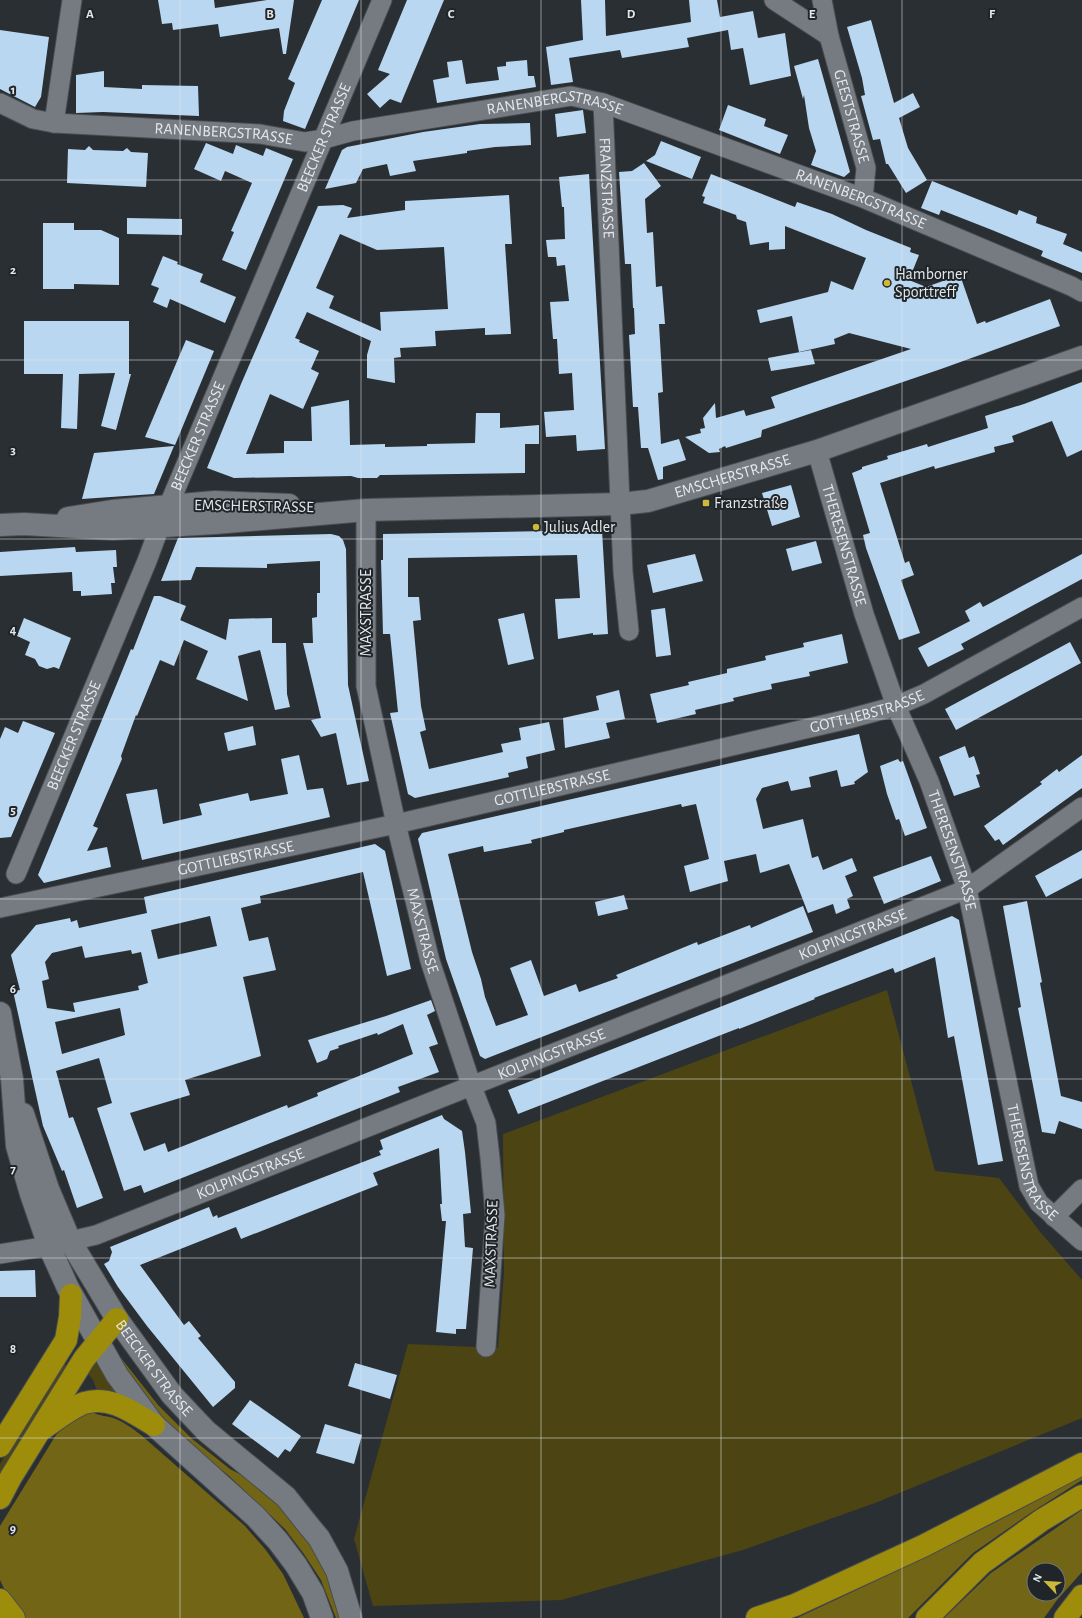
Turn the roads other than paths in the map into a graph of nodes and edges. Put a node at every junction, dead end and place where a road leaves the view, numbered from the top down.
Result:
1 (72, 0) edge
2 (382, 0) edge
3 (774, 0) edge
4 (822, 0) edge
5 (829, 36) junction
6 (0, 102) edge
7 (603, 103) junction
8 (54, 123) junction
9 (324, 139) junction
10 (863, 198) junction
11 (1082, 292) edge
12 (1082, 357) edge
13 (817, 451) junction
14 (620, 504) junction
15 (169, 506) junction
16 (366, 510) junction
17 (24, 524) junction
18 (0, 525) edge
19 (160, 526) junction
20 (1082, 607) edge
21 (629, 631) dead end
22 (896, 706) junction
23 (1082, 807) edge
24 (396, 824) junction
25 (16, 874) dead end
26 (967, 889) junction
27 (0, 908) edge
28 (0, 1013) edge
29 (472, 1086) junction
30 (1082, 1189) edge
31 (1054, 1217) junction
32 (1082, 1241) edge
33 (59, 1244) junction
34 (0, 1254) edge
35 (71, 1295) junction
36 (117, 1319) junction
37 (94, 1334) junction
38 (66, 1340) junction
39 (486, 1346) dead end
40 (154, 1424) junction
41 (39, 1430) junction
42 (0, 1446) edge
43 (1082, 1464) edge
44 (1082, 1496) edge
45 (0, 1498) edge
46 (1082, 1596) edge
47 (0, 1600) edge
48 (14, 1618) edge
49 (322, 1618) edge
50 (352, 1618) edge
51 (757, 1618) edge
52 (927, 1618) edge
53 (1064, 1618) edge

1 - 8 street
2 - 9 street, BEECKER STRASSE
3 - 5 street
4 - 5 street, GEESTSTRASSE
5 - 10 street, GEESTSTRASSE
6 - 8 street, RANENBERGSTRASSE
7 - 9 street, RANENBERGSTRASSE
7 - 10 street, RANENBERGSTRASSE
7 - 14 street, FRANZSTRASSE
8 - 9 street, RANENBERGSTRASSE
9 - 15 street, BEECKER STRASSE
10 - 11 street, RANENBERGSTRASSE
12 - 13 street, EMSCHERSTRASSE
13 - 14 street, EMSCHERSTRASSE
13 - 22 street, THERESENSTRASSE
14 - 16 street, EMSCHERSTRASSE
14 - 21 street, FRANZSTRASSE
15 - 16 street, EMSCHERSTRASSE
15 - 17 street, EMSCHERSTRASSE
15 - 19 street, BEECKER STRASSE
16 - 19 street, EMSCHERSTRASSE
16 - 24 street, MAXSTRASSE
17 - 18 street, EMSCHERSTRASSE
17 - 19 street, EMSCHERSTRASSE
19 - 25 street, BEECKER STRASSE
20 - 22 street, GOTTLIEBSTRASSE
22 - 24 street, GOTTLIEBSTRASSE
22 - 26 street, THERESENSTRASSE
23 - 26 street, KOLPINGSTRASSE
24 - 27 street, GOTTLIEBSTRASSE
24 - 29 street, MAXSTRASSE
26 - 29 street, KOLPINGSTRASSE
26 - 31 street, THERESENSTRASSE
28 - 33 street, BEECKER STRASSE
29 - 33 street, KOLPINGSTRASSE
29 - 39 street, MAXSTRASSE
30 - 31 street
31 - 32 street, THERESENSTRASSE
33 - 34 street, KOLPINGSTRASSE
33 - 35 street, BEECKER STRASSE
33 - 36 street, BEECKER STRASSE
35 - 37 street, BEECKER STRASSE
35 - 38 highway
36 - 37 highway
36 - 50 street, BEECKER STRASSE
37 - 38 highway
37 - 40 street, BEECKER STRASSE
37 - 41 highway
38 - 42 highway
40 - 41 highway
40 - 49 street, BEECKER STRASSE
41 - 45 highway
43 - 51 highway
44 - 52 highway
46 - 53 highway
47 - 48 highway

